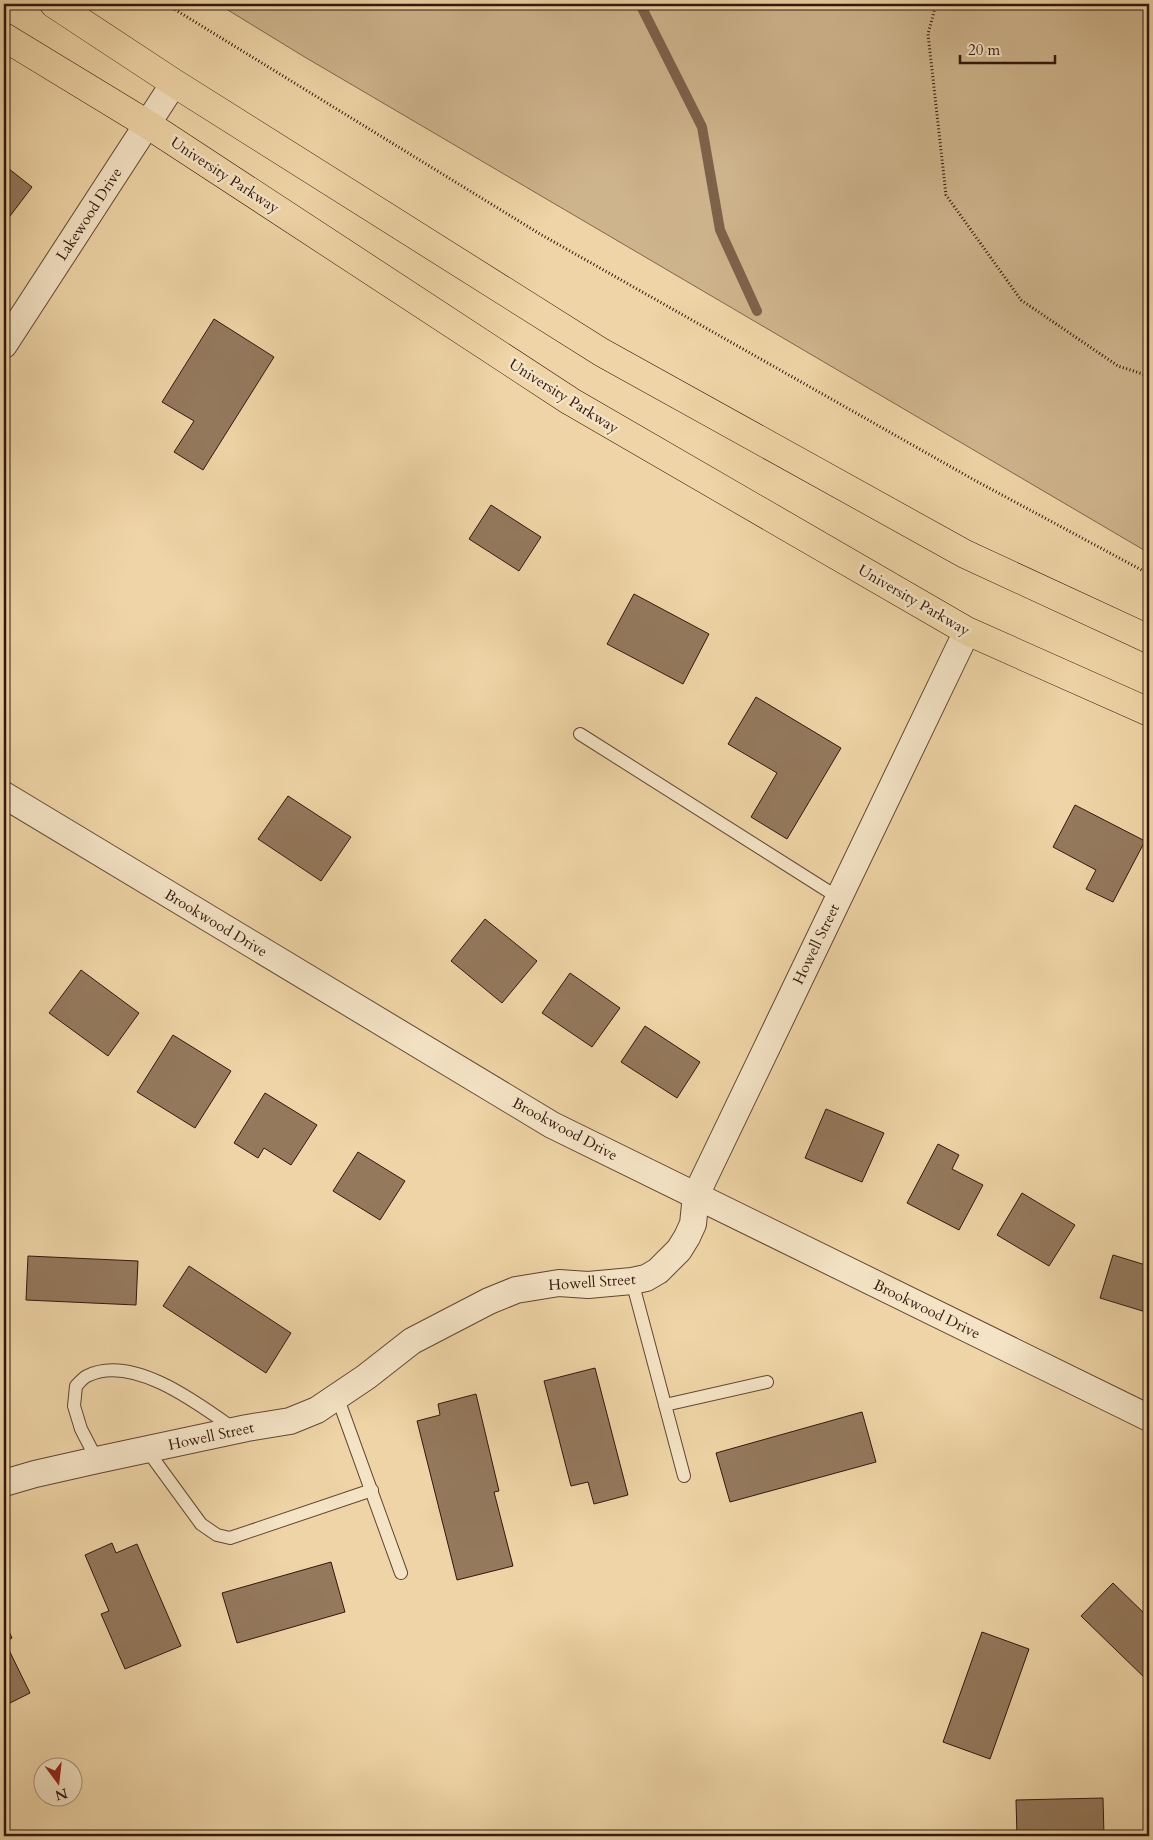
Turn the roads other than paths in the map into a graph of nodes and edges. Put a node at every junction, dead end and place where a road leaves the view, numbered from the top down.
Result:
1 (54, 4) edge
2 (4, 37) edge
3 (174, 83) junction
4 (147, 124) junction
5 (4, 345) edge
6 (967, 631) junction
7 (1149, 639) edge
8 (1149, 712) edge
9 (580, 734) dead end
10 (4, 795) edge
11 (839, 898) junction
12 (696, 1195) junction
13 (632, 1281) junction
14 (767, 1382) dead end
15 (337, 1396) junction
16 (665, 1405) junction
17 (1149, 1418) edge
18 (236, 1431) junction
19 (147, 1450) junction
20 (97, 1460) junction
21 (684, 1476) dead end
22 (4, 1483) edge
23 (372, 1490) junction
24 (401, 1573) dead end

1 - 3 main road
2 - 4 main road, University Parkway
3 - 4 street, Lakewood Drive
3 - 7 main road
4 - 5 street, Lakewood Drive
4 - 6 main road, University Parkway
6 - 8 main road, University Parkway
6 - 11 street, Howell Street
9 - 11 lane
10 - 12 street, Brookwood Drive
11 - 12 street, Howell Street
12 - 13 street, Howell Street
12 - 17 street, Brookwood Drive
13 - 15 street, Howell Street
13 - 16 lane
14 - 16 lane
15 - 18 street, Howell Street
15 - 23 lane
16 - 21 lane
18 - 19 street, Howell Street
18 - 20 lane
19 - 20 street, Howell Street
19 - 23 lane
20 - 22 street, Howell Street
23 - 24 lane

